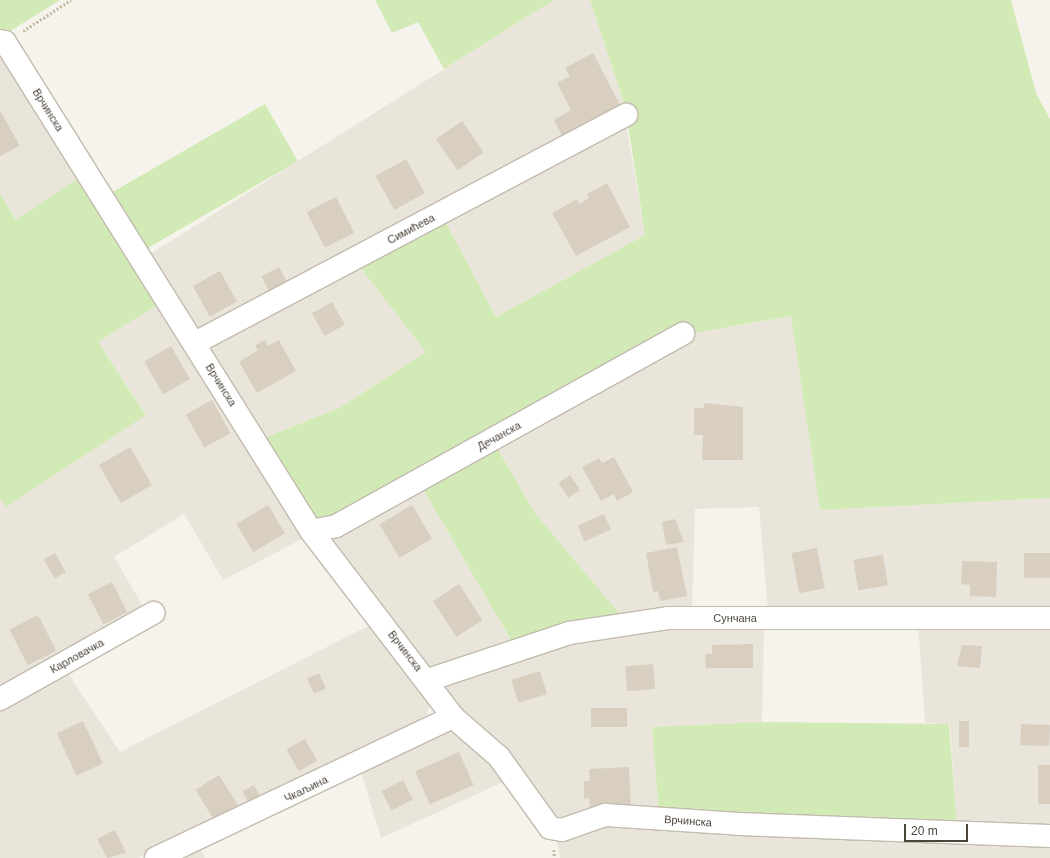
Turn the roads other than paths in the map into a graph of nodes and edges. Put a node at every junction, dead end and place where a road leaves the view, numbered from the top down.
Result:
1 (3, 41) edge
2 (626, 115) dead end
3 (684, 334) dead end
4 (195, 343) junction
5 (311, 531) junction
6 (153, 613) dead end
7 (1050, 618) edge
8 (428, 680) junction
9 (0, 699) edge
10 (453, 717) junction
11 (1050, 836) edge
12 (156, 858) edge

1 - 4 street, Врчинска
2 - 4 street, Симићева
3 - 5 street, Дечанска
4 - 5 street, Врчинска
5 - 8 street, Врчинска
6 - 9 street, Карловачка
7 - 8 street, Сунчана
8 - 10 street, Врчинска
10 - 11 street, Врчинска
10 - 12 street, Чкаљина

